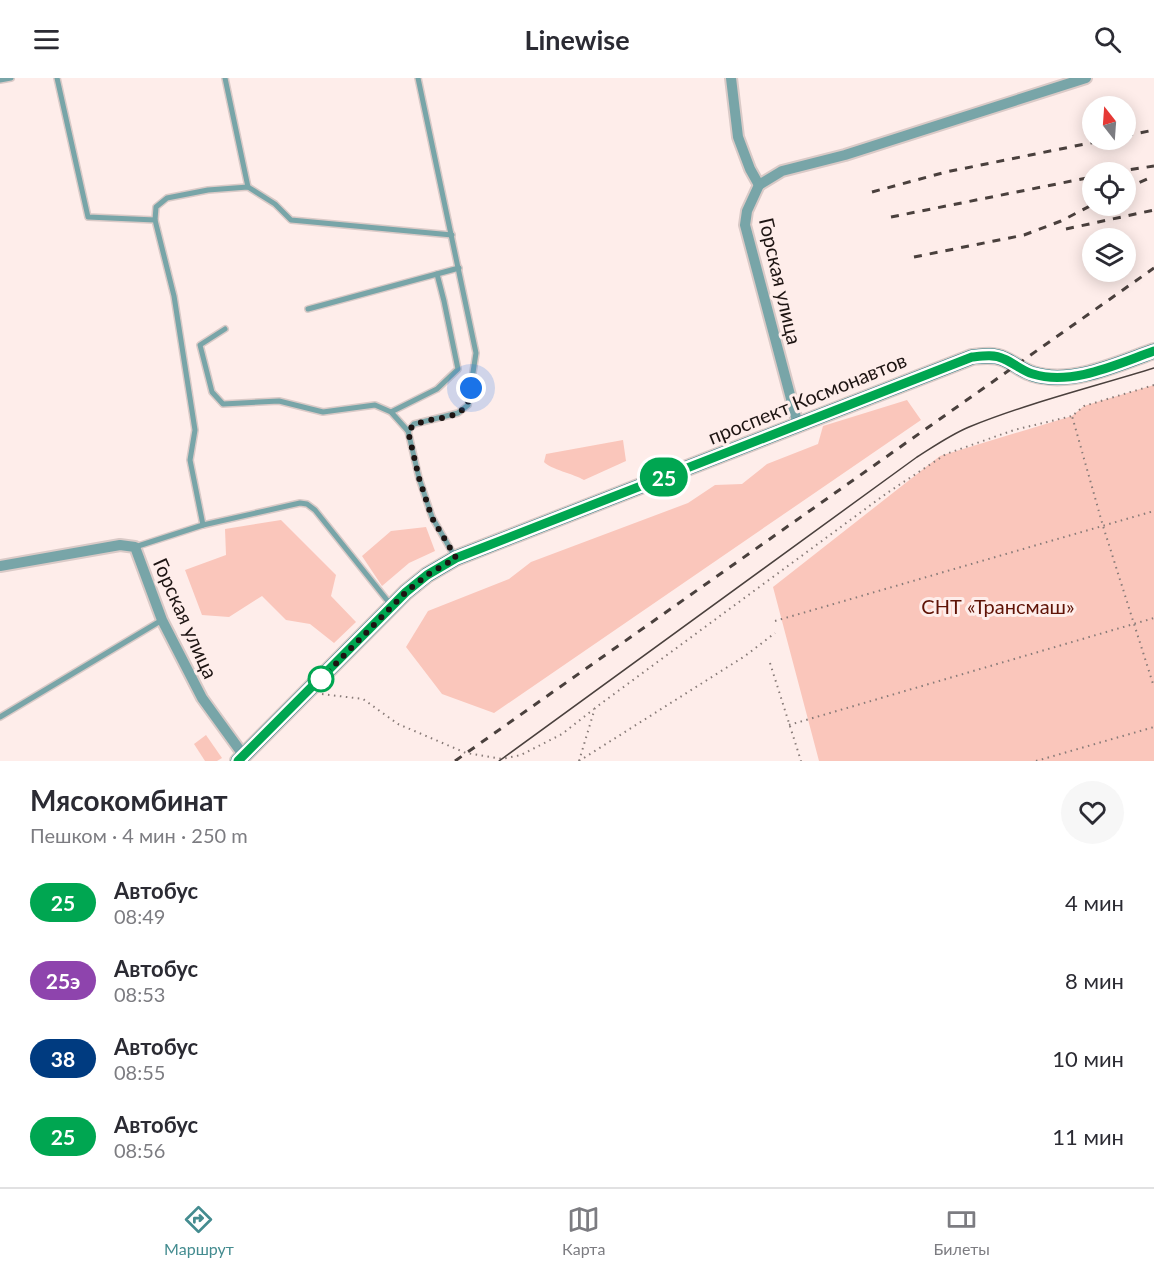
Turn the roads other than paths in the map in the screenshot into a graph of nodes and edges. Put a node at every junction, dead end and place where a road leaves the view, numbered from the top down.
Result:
1 (11, 78) edge
2 (57, 78) edge
3 (225, 78) edge
4 (418, 78) edge
5 (731, 78) edge
6 (1086, 78) edge
7 (0, 80) edge
8 (759, 185) junction
9 (248, 187) junction
10 (155, 220) junction
11 (452, 235) junction
12 (459, 268) junction
13 (437, 274) junction
14 (308, 309) dead end
15 (225, 329) dead end
16 (1154, 351) edge
17 (391, 412) junction
18 (798, 425) junction
19 (408, 431) junction
20 (203, 525) junction
21 (135, 547) junction
22 (456, 558) junction
23 (0, 566) edge
24 (392, 606) junction
25 (162, 620) junction
26 (0, 717) edge
27 (241, 759) edge

1 - 7 lane
2 - 10 lane
3 - 9 lane
4 - 11 lane
5 - 8 street
6 - 8 street
8 - 18 street, Горская улица
9 - 10 lane
9 - 11 lane
10 - 20 lane
11 - 12 lane
12 - 13 lane
12 - 19 lane
13 - 14 lane
13 - 17 lane
15 - 17 lane
16 - 18 main road, проспект Космонавтов
17 - 19 lane
18 - 22 main road, проспект Космонавтов
19 - 22 lane
20 - 21 lane
20 - 24 lane
21 - 23 street, Горская улица
21 - 25 street, Горская улица
22 - 24 main road, проспект Космонавтов
24 - 27 main road, проспект Космонавтов
25 - 26 lane
25 - 27 street, Горская улица

